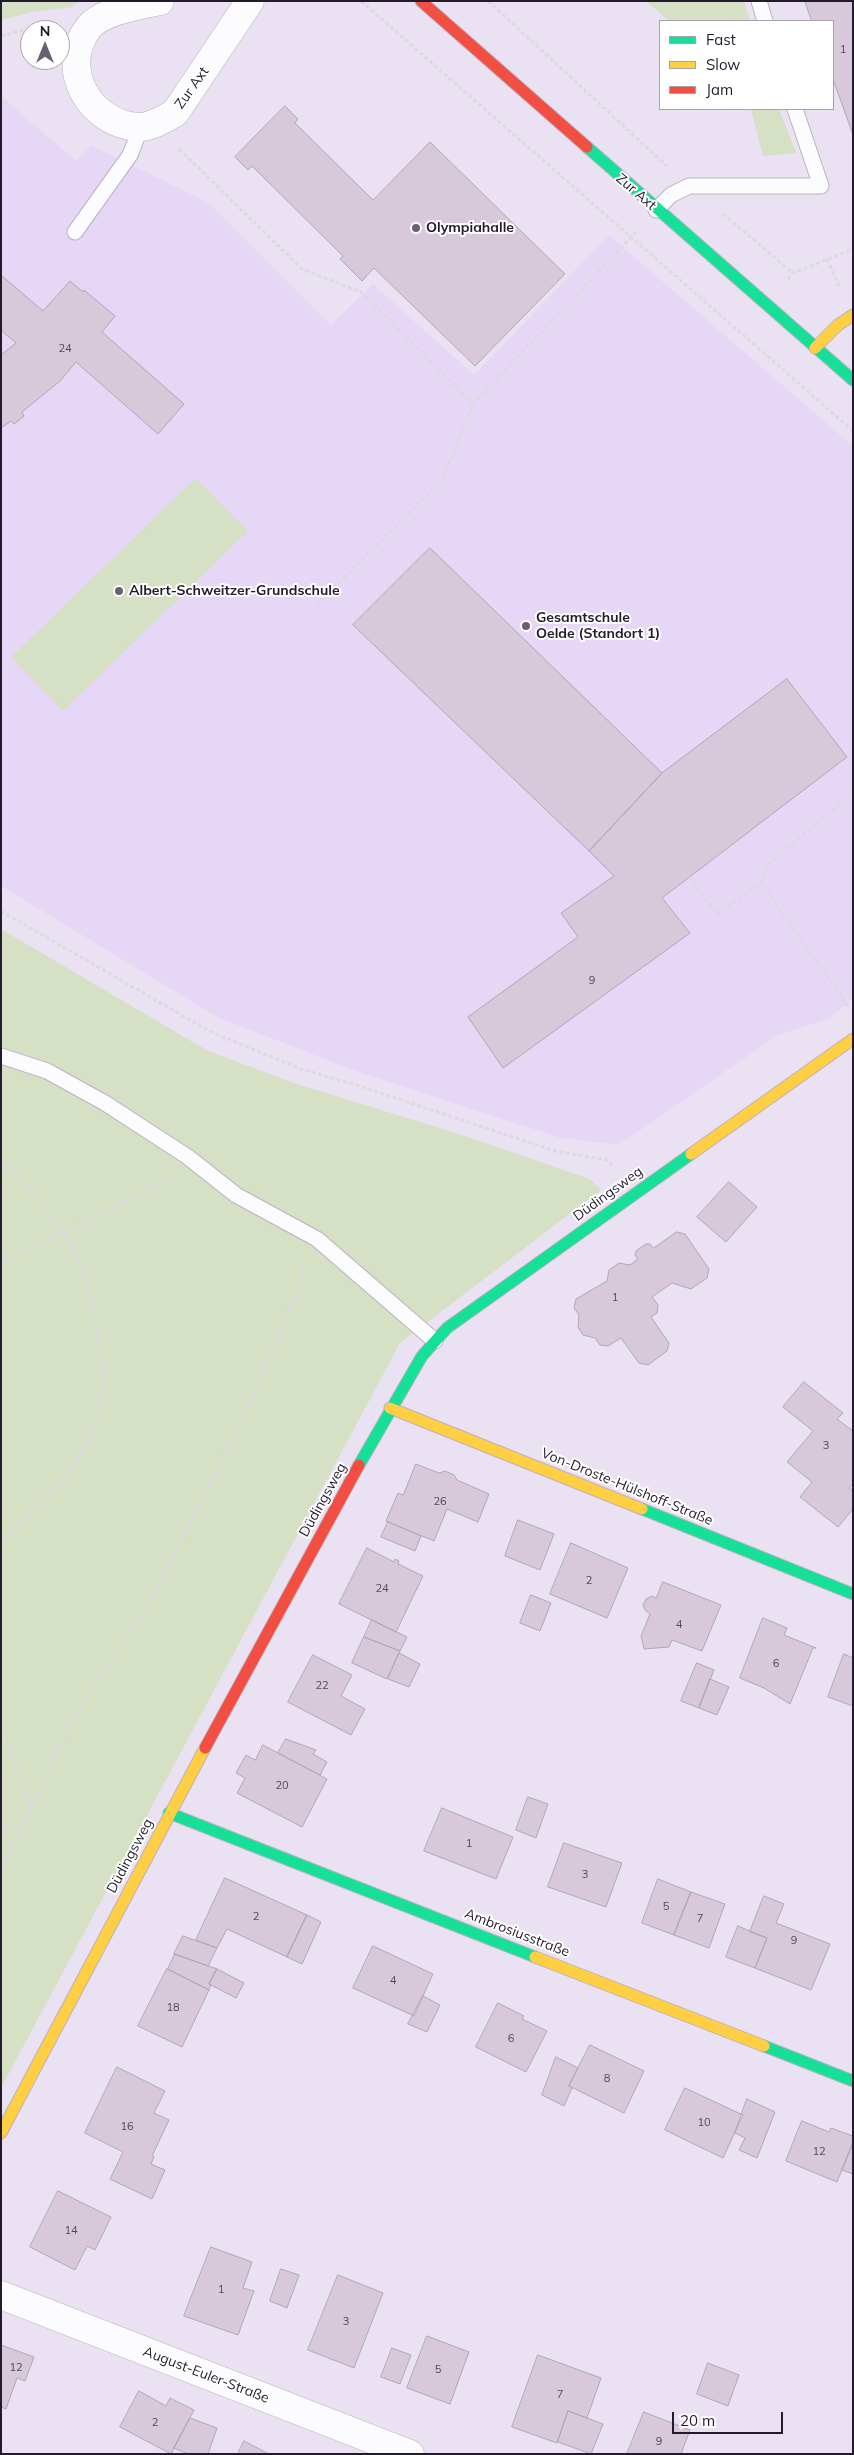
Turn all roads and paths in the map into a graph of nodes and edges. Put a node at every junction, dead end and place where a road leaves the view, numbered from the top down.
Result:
1 (160, 1) edge
2 (250, 1) edge
3 (361, 1) edge
4 (421, 1) edge
5 (488, 1) edge
6 (759, 1) edge
7 (765, 20) edge
8 (90, 26) junction
9 (1, 36) edge
10 (795, 110) edge
11 (151, 124) junction
12 (689, 186) junction
13 (656, 210) junction
14 (75, 232) dead end
15 (630, 238) junction
16 (853, 249) edge
17 (827, 259) junction
18 (842, 291) dead end
19 (853, 315) edge
20 (815, 348) junction
21 (853, 380) edge
22 (473, 404) junction
23 (853, 431) edge
24 (316, 606) dead end
25 (853, 793) edge
26 (690, 877) dead end
27 (761, 884) junction
28 (1, 911) edge
29 (853, 1012) edge
30 (853, 1039) edge
31 (1, 1056) edge
32 (1, 1163) edge
33 (198, 1165) junction
34 (636, 1193) junction
35 (295, 1227) junction
36 (65, 1233) junction
37 (1, 1261) edge
38 (1, 1339) edge
39 (435, 1341) junction
40 (1, 1358) edge
41 (390, 1408) junction
42 (1, 1542) edge
43 (853, 1594) edge
44 (1, 1730) edge
45 (31, 1808) junction
46 (169, 1813) junction
47 (1, 1826) edge
48 (20, 1832) junction
49 (1, 1871) edge
50 (853, 2081) edge
51 (1, 2133) edge
52 (1, 2296) edge
53 (410, 2454) edge

1 - 8 street
2 - 11 street, Zur Axt
3 - 15 path
4 - 13 street, Zur Axt
5 - 12 path
6 - 7 lane
8 - 9 path
8 - 11 street
10 - 12 lane
11 - 14 lane
11 - 22 path
12 - 13 lane
12 - 17 path
13 - 15 path
13 - 20 street, Zur Axt
15 - 22 path
15 - 23 path
16 - 17 path
17 - 18 path
19 - 20 street
20 - 21 street, Zur Axt
22 - 24 path
25 - 27 path
26 - 27 path
27 - 29 path
28 - 34 path
30 - 34 street, Düdingsweg
31 - 33 lane
32 - 36 path
33 - 35 lane
33 - 36 path
34 - 39 street, Düdingsweg
35 - 39 lane
35 - 45 path
36 - 37 path
36 - 42 path
38 - 40 path
39 - 41 street, Düdingsweg
41 - 43 street, Von-Droste-Hülshoff-Straße
41 - 46 street, Düdingsweg
44 - 45 path
45 - 48 path
46 - 50 street, Ambrosiusstraße
46 - 51 street, Düdingsweg
47 - 48 path
48 - 49 path
52 - 53 street, August-Euler-Straße

